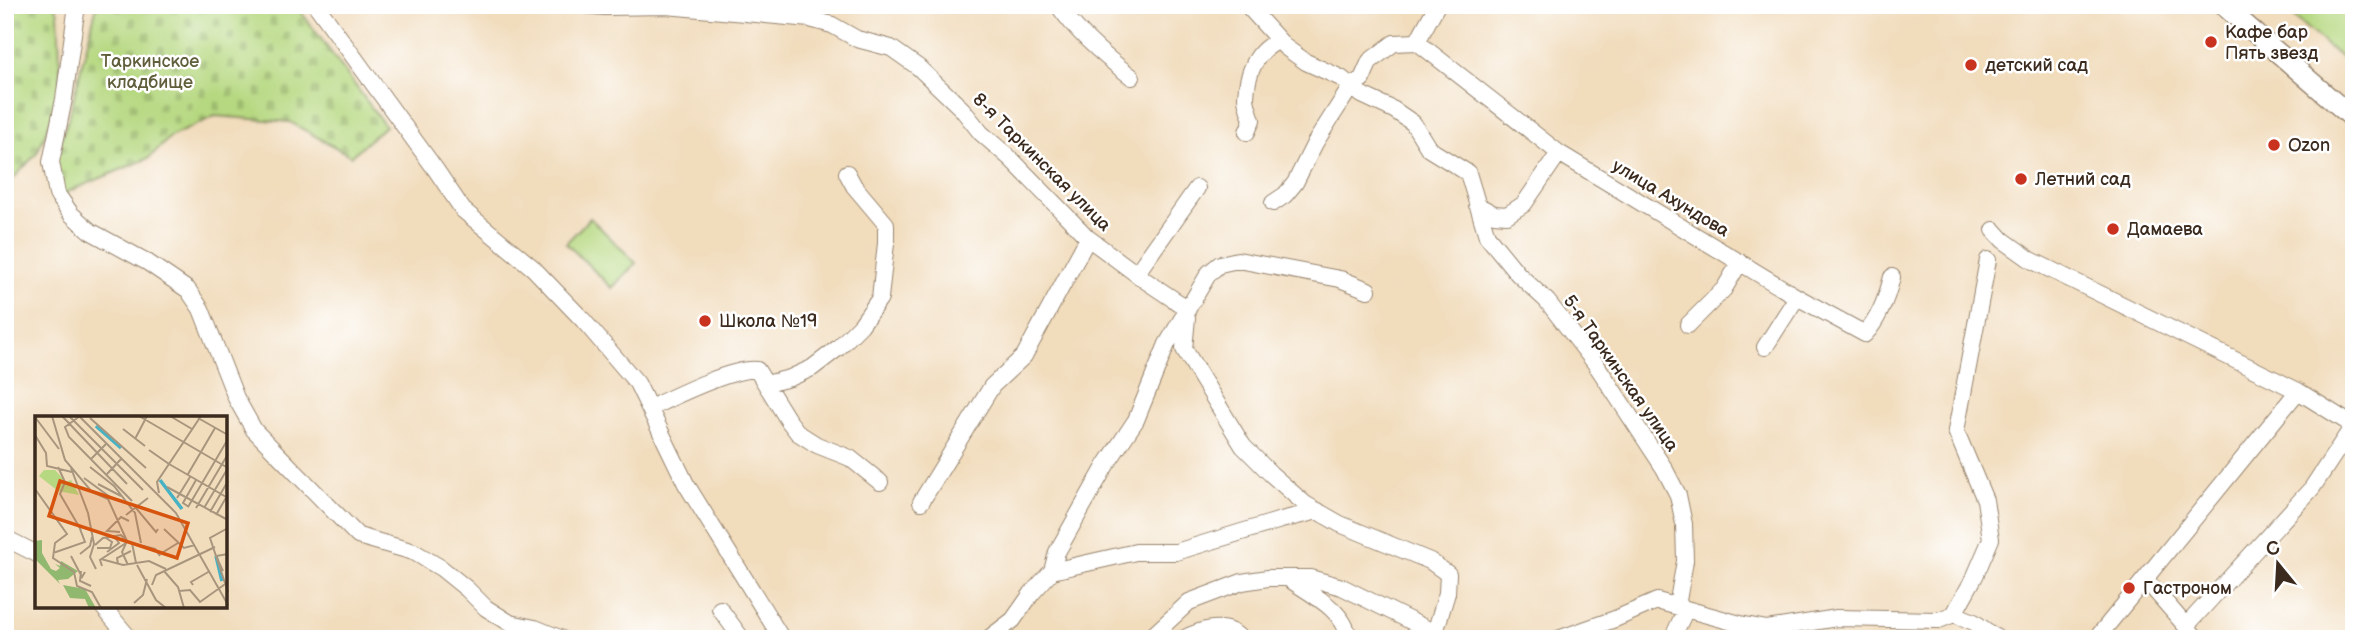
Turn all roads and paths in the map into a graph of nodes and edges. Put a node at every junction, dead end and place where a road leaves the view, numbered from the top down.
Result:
1 (77, 5) edge
2 (316, 5) edge
3 (583, 5) edge
4 (1058, 5) edge
5 (1247, 5) edge
6 (1272, 5) edge
7 (1437, 5) edge
8 (2223, 5) edge
9 (2240, 5) edge
10 (1262, 21) junction
11 (1279, 41) junction
12 (1416, 42) junction
13 (1132, 76) dead end
14 (1352, 85) junction
15 (2354, 101) edge
16 (2354, 119) edge
17 (1247, 132) dead end
18 (1559, 153) junction
19 (847, 173) dead end
20 (1197, 188) dead end
21 (1273, 202) dead end
22 (1478, 205) junction
23 (1994, 230) dead end
24 (1088, 238) junction
25 (1988, 260) dead end
26 (1740, 262) junction
27 (1136, 274) junction
28 (1892, 277) dead end
29 (1368, 290) dead end
30 (1797, 297) junction
31 (1188, 309) junction
32 (1688, 325) dead end
33 (1765, 347) dead end
34 (766, 384) junction
35 (2298, 391) junction
36 (650, 408) junction
37 (2353, 426) edge
38 (880, 482) dead end
39 (921, 502) dead end
40 (1318, 511) junction
41 (5, 538) edge
42 (35, 553) edge
43 (1052, 571) junction
44 (1289, 579) junction
45 (2146, 580) junction
46 (1681, 608) junction
47 (104, 609) edge
48 (720, 609) dead end
49 (1954, 614) junction
50 (2186, 626) junction
51 (1435, 637) edge
52 (130, 639) edge
53 (562, 639) edge
54 (742, 639) edge
55 (782, 639) edge
56 (988, 639) edge
57 (1149, 639) edge
58 (1182, 639) edge
59 (1241, 639) edge
60 (1349, 639) edge
61 (1558, 639) edge
62 (1672, 639) edge
63 (1998, 639) edge
64 (2096, 639) edge
65 (2197, 639) edge

1 - 53 street
2 - 36 street
3 - 24 street, 8-я Таркинская улица
4 - 13 street
5 - 10 street, 5-я Таркинская улица
6 - 10 street
7 - 12 street
8 - 16 main road
9 - 15 main road
10 - 11 street, 5-я Таркинская улица
11 - 14 street, 5-я Таркинская улица
11 - 17 street
12 - 14 street
12 - 18 street, улица Ахундова
14 - 21 street
14 - 22 street, 5-я Таркинская улица
18 - 22 street
18 - 26 street, улица Ахундова
19 - 34 street
20 - 27 street
22 - 46 street, 5-я Таркинская улица
23 - 35 street
24 - 27 street, 8-я Таркинская улица
24 - 39 street
25 - 49 street
26 - 30 street, улица Ахундова
26 - 32 street
27 - 31 street, 8-я Таркинская улица
28 - 30 street, улица Ахундова
29 - 31 street
30 - 33 street
31 - 40 street
31 - 43 street
34 - 36 street
34 - 38 street
35 - 37 street
35 - 45 street
36 - 55 street
37 - 50 street
40 - 43 street
40 - 51 street
41 - 42 street
43 - 56 street
44 - 51 street
44 - 57 street
44 - 60 street
45 - 50 street
45 - 64 street
46 - 49 street
46 - 61 street
46 - 62 street, 5-я Таркинская улица
47 - 52 street
48 - 54 street
49 - 63 street
50 - 65 street
58 - 59 street

